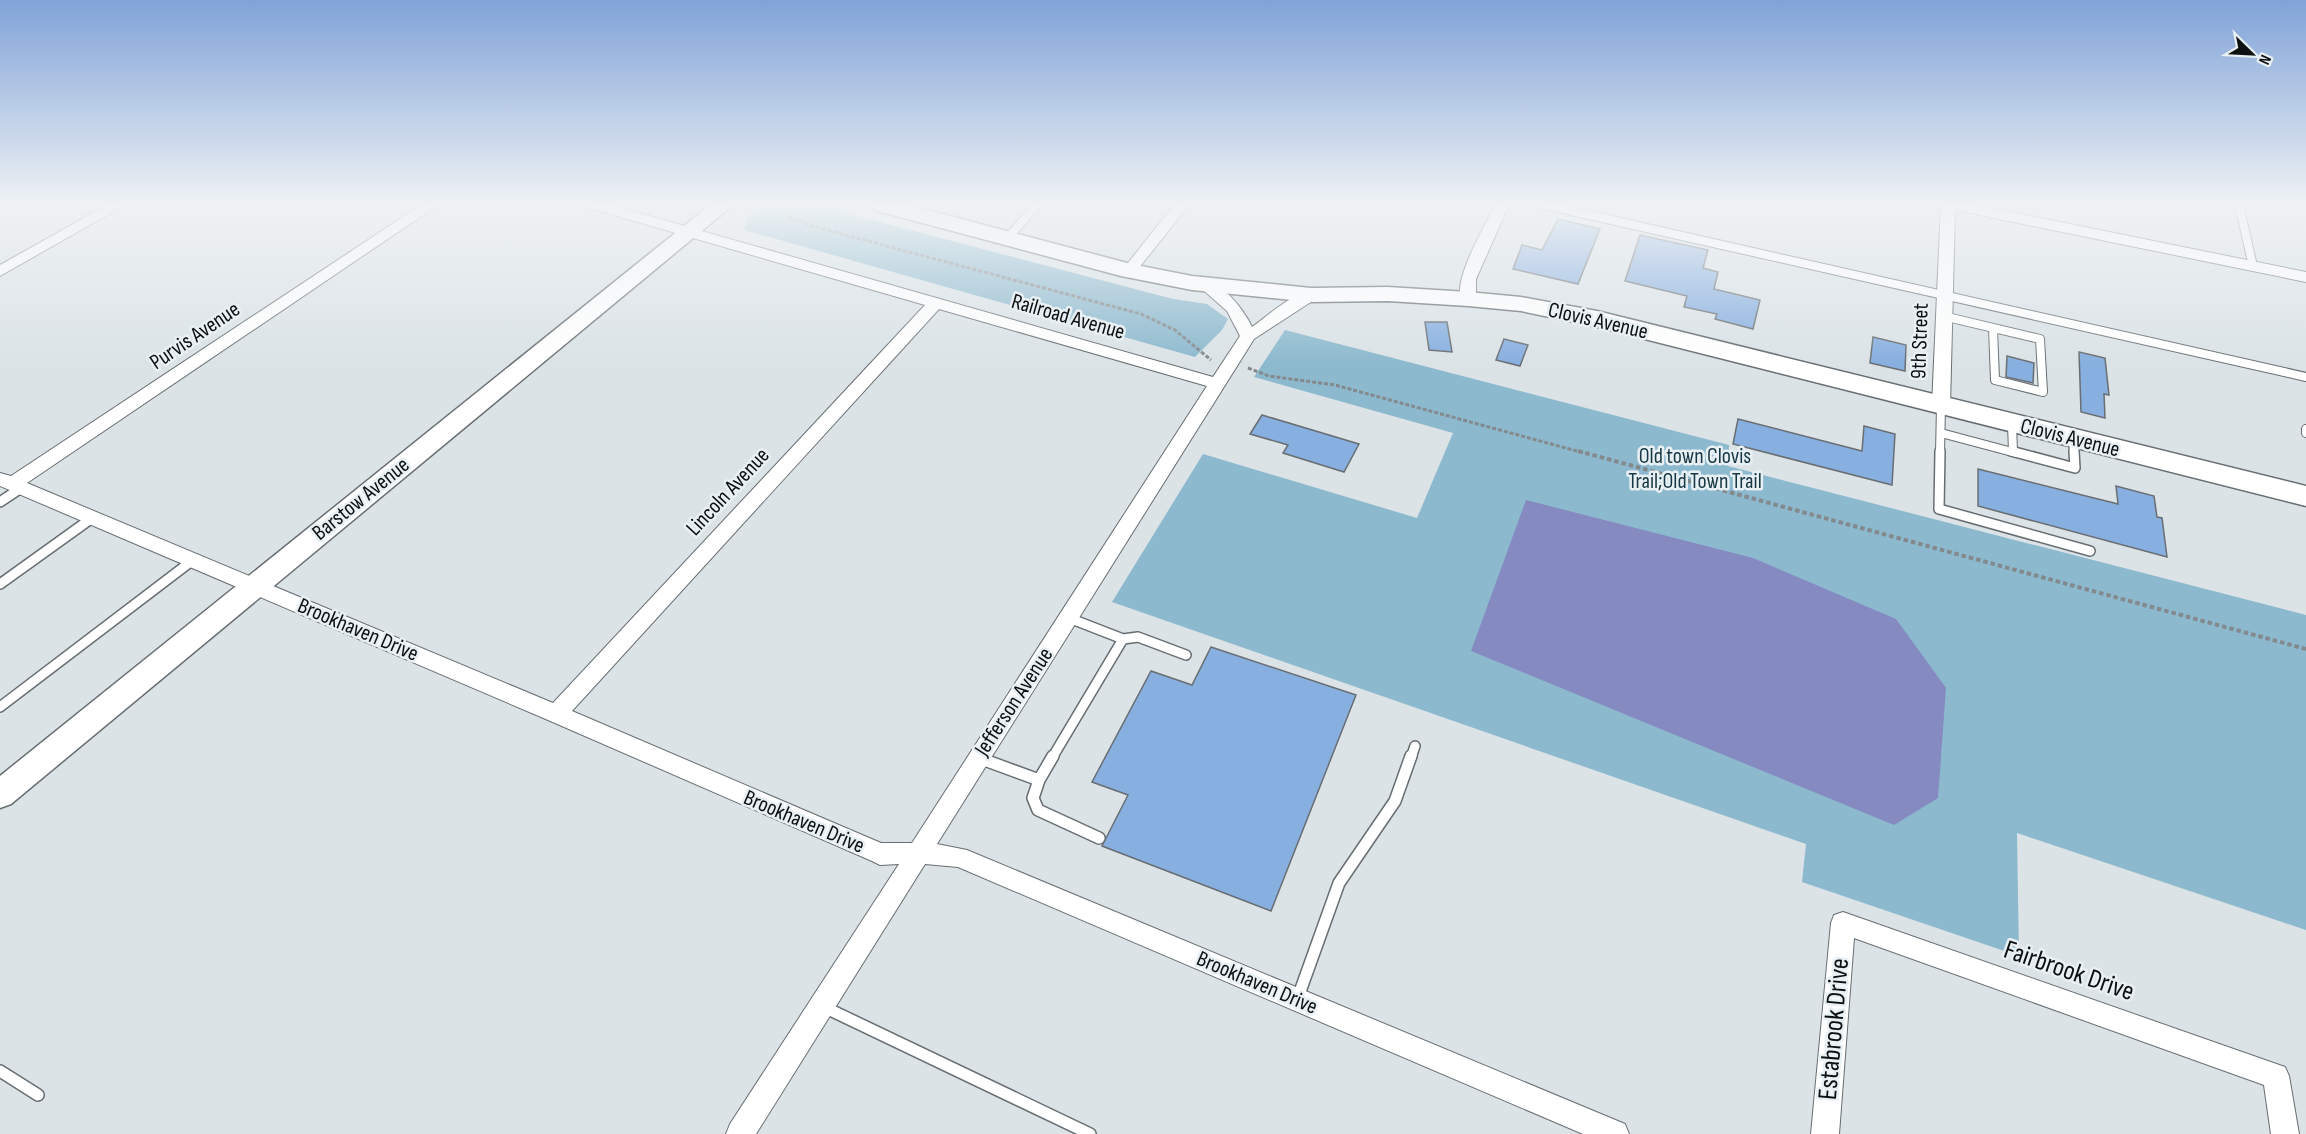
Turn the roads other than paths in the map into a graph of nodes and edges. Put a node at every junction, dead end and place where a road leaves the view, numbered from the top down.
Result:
1 (22, 258) edge
2 (351, 258) edge
3 (659, 258) edge
4 (778, 258) edge
5 (1081, 258) edge
6 (1140, 258) edge
7 (1478, 258) edge
8 (1780, 258) edge
9 (1946, 258) edge
10 (2213, 258) edge
11 (2251, 258) edge
12 (2253, 266) junction
13 (0, 270) edge
14 (1129, 271) junction
15 (2306, 277) edge
16 (1208, 286) junction
17 (1311, 295) junction
18 (1944, 295) junction
19 (1468, 299) junction
20 (936, 303) junction
21 (1943, 316) junction
22 (1993, 328) junction
23 (1248, 336) junction
24 (2306, 377) edge
25 (1218, 384) junction
26 (1941, 406) junction
27 (2012, 424) junction
28 (1941, 433) junction
29 (2073, 439) junction
30 (2013, 452) junction
31 (11, 484) edge
32 (2306, 496) edge
33 (0, 502) edge
34 (92, 518) junction
35 (2090, 550) dead end
36 (193, 560) junction
37 (0, 584) edge
38 (253, 585) junction
39 (1068, 618) junction
40 (1123, 639) junction
41 (1186, 655) dead end
42 (0, 707) edge
43 (556, 714) junction
44 (1414, 746) dead end
45 (979, 758) junction
46 (1039, 780) junction
47 (0, 794) edge
48 (1099, 838) dead end
49 (918, 853) junction
50 (1843, 923) joint
51 (1297, 1000) junction
52 (821, 1006) junction
53 (0, 1071) edge
54 (38, 1095) dead end
55 (740, 1134) edge
56 (1090, 1134) edge
57 (1615, 1134) edge
58 (1825, 1134) edge
59 (2285, 1134) edge

1 - 13 street
2 - 31 street, Purvis Avenue
3 - 38 main road, Barstow Avenue
4 - 20 street, Railroad Avenue
5 - 14 main road, Clovis Avenue
6 - 14 street
7 - 19 street
8 - 18 lane
9 - 18 street, 9th Street
10 - 12 street
11 - 12 lane
12 - 15 street
14 - 16 main road, Clovis Avenue
16 - 17 main road, Clovis Avenue
16 - 23 street
17 - 19 main road, Clovis Avenue
17 - 23 street, Jefferson Avenue
18 - 21 street, 9th Street
18 - 24 lane
19 - 26 main road, Clovis Avenue
20 - 25 street, Railroad Avenue
20 - 43 street, Lincoln Avenue
21 - 22 lane
21 - 26 street, 9th Street
22 - 22 lane
23 - 25 street, Jefferson Avenue
25 - 39 street, Jefferson Avenue
26 - 27 main road, Clovis Avenue
26 - 28 lane
27 - 29 main road, Clovis Avenue
27 - 30 lane
28 - 30 lane
28 - 35 lane
29 - 30 lane
29 - 32 main road, Clovis Avenue
31 - 33 lane
31 - 34 street, Brookhaven Drive
34 - 36 street, Brookhaven Drive
34 - 37 lane
36 - 38 street, Brookhaven Drive
36 - 42 lane
38 - 43 street, Brookhaven Drive
38 - 47 main road, Barstow Avenue
39 - 40 lane
39 - 45 street, Jefferson Avenue
40 - 41 lane
40 - 46 lane
43 - 49 street, Brookhaven Drive
44 - 51 lane
45 - 46 lane
45 - 49 street, Jefferson Avenue
46 - 48 lane
49 - 51 street, Brookhaven Drive
49 - 52 street, Jefferson Avenue
50 - 58 street, Estabrook Drive
50 - 59 street, Fairbrook Drive
51 - 57 street, Brookhaven Drive
52 - 55 street, Jefferson Avenue
52 - 56 lane
53 - 54 lane

